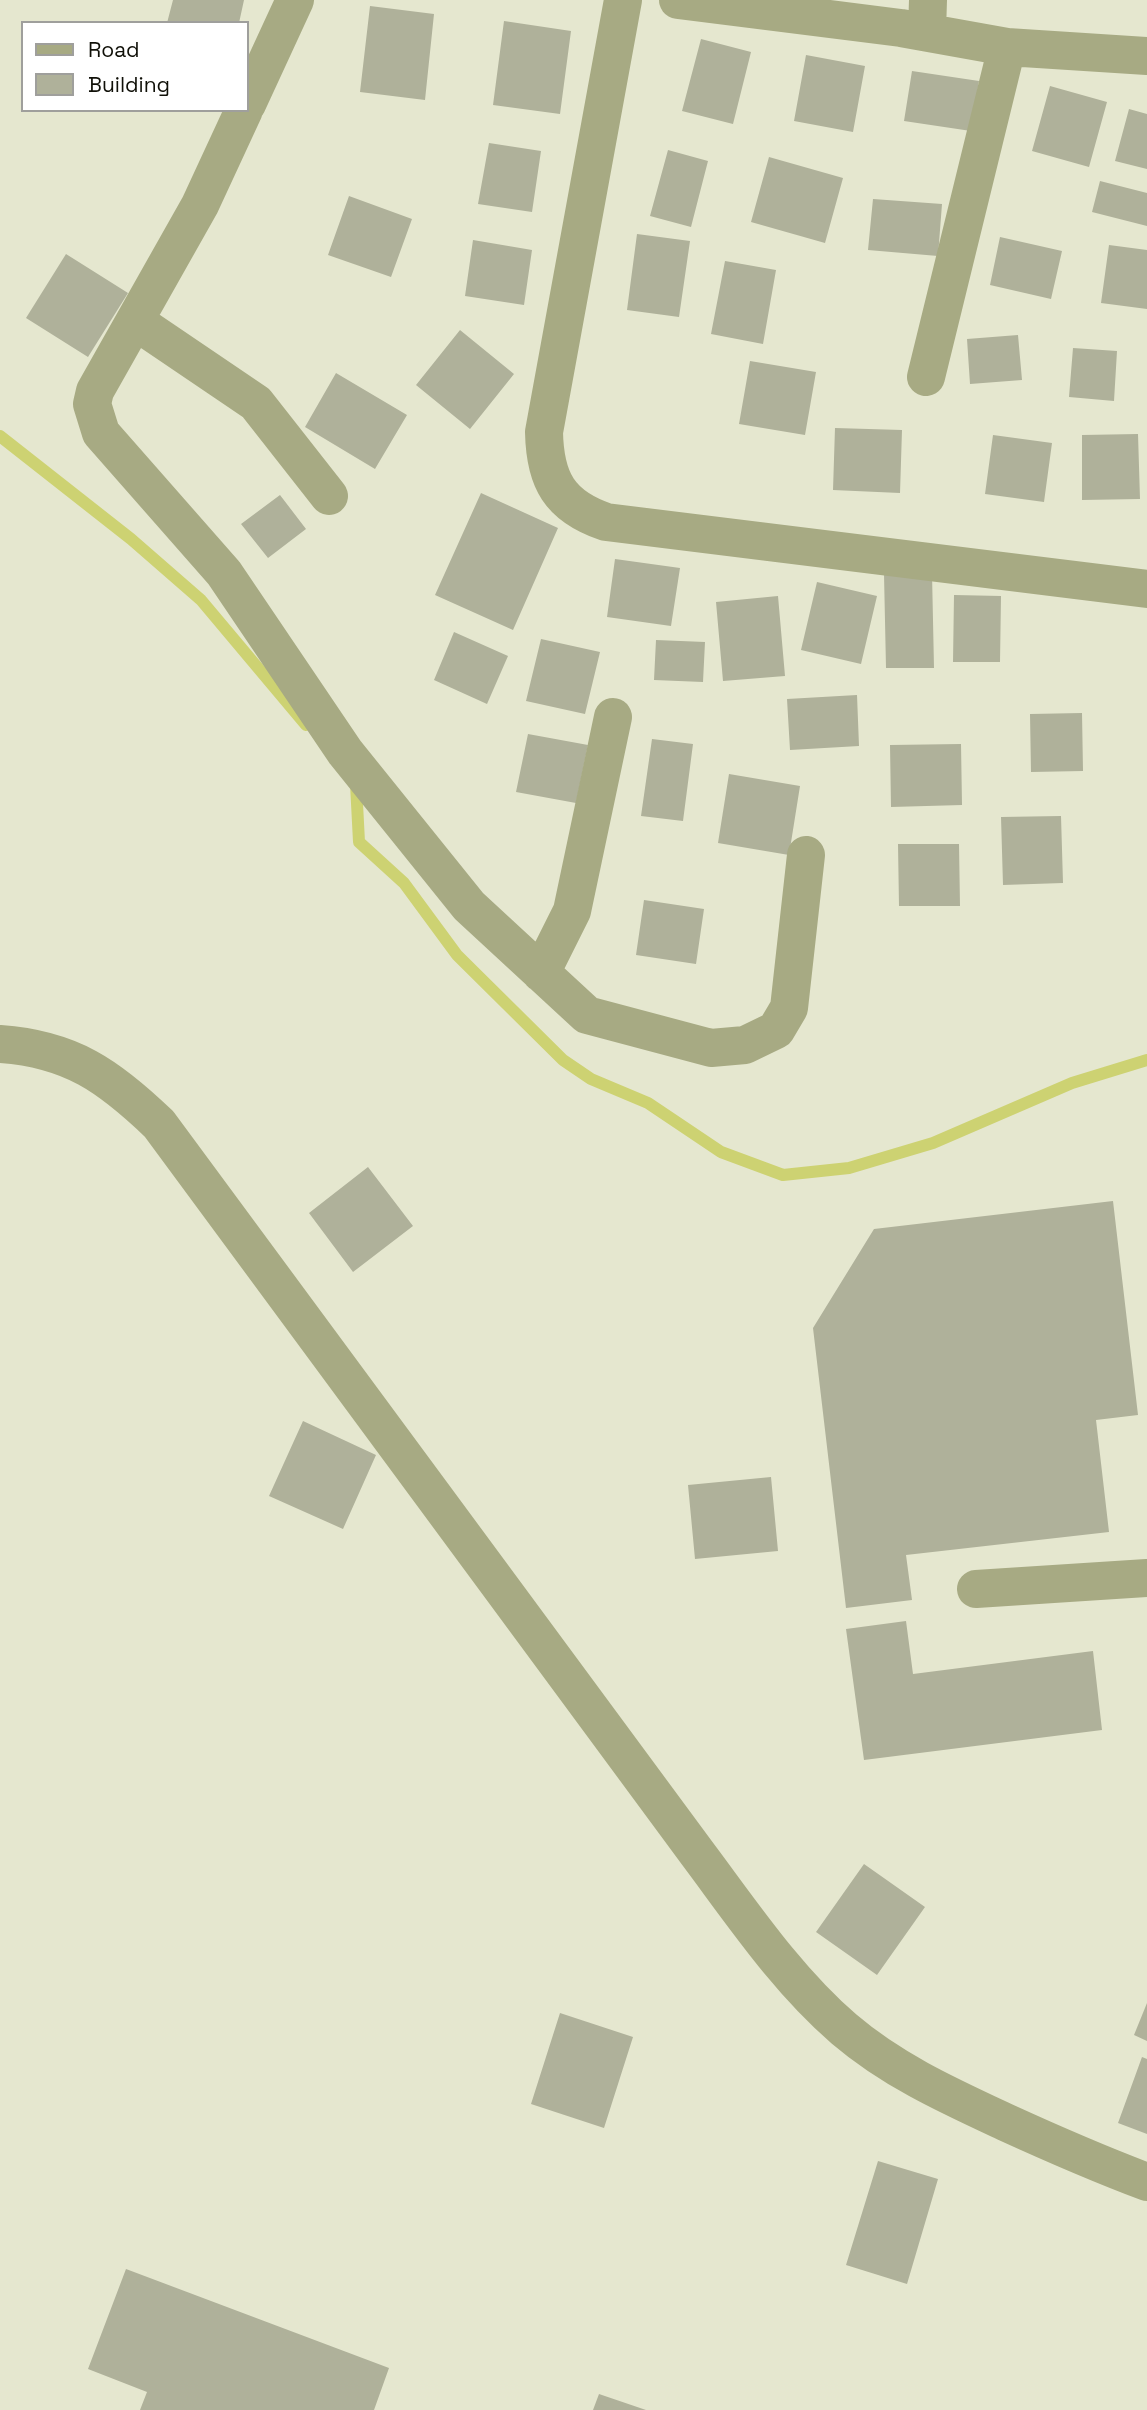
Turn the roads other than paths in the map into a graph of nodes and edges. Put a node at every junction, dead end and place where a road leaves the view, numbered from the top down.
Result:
1 (295, 0) edge
2 (623, 0) edge
3 (678, 0) edge
4 (928, 16) edge
5 (1007, 47) junction
6 (1147, 56) edge
7 (248, 102) edge
8 (243, 112) edge
9 (135, 321) junction
10 (926, 377) dead end
11 (329, 496) dead end
12 (1147, 589) edge
13 (613, 717) dead end
14 (806, 855) dead end
15 (541, 973) junction
16 (0, 1044) edge
17 (1147, 1578) edge
18 (976, 1589) dead end
19 (1147, 2182) edge

1 - 7 street
2 - 12 street
3 - 4 street
4 - 5 street
5 - 6 street
5 - 10 street
8 - 9 street
9 - 11 street
9 - 15 street
13 - 15 street
14 - 15 street
16 - 19 street
17 - 18 street

